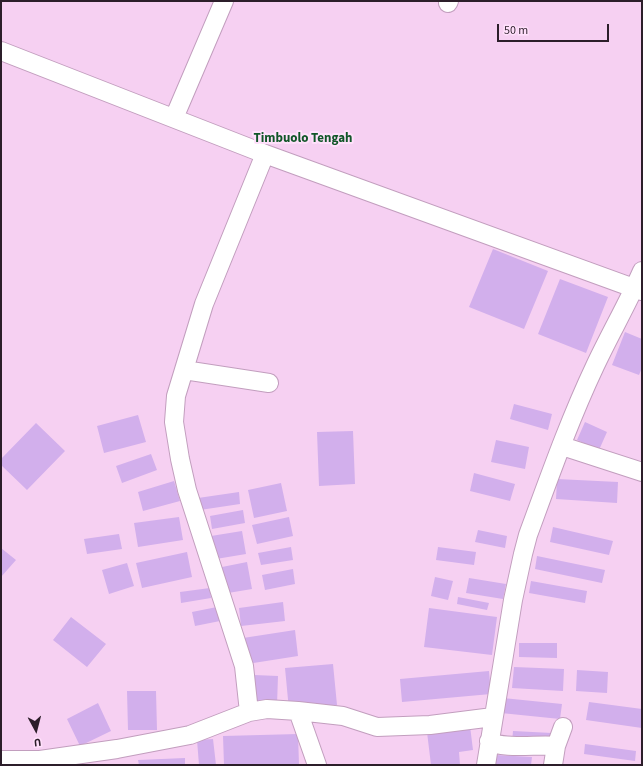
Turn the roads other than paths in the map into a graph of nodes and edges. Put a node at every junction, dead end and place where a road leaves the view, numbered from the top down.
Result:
1 (224, 1) edge
2 (1, 51) edge
3 (174, 118) junction
4 (265, 154) junction
5 (642, 270) edge
6 (638, 290) edge
7 (184, 370) junction
8 (269, 383) dead end
9 (562, 446) junction
10 (642, 472) edge
11 (298, 711) junction
12 (249, 712) junction
13 (493, 717) junction
14 (563, 727) dead end
15 (489, 741) junction
16 (556, 746) junction
17 (1, 760) edge
18 (317, 765) edge
19 (486, 765) edge
20 (553, 765) edge

1 - 3 street
2 - 3 street
3 - 4 street
4 - 6 street
4 - 7 street
5 - 6 street
6 - 9 street
7 - 8 street
7 - 12 street
9 - 10 street
9 - 13 street
11 - 12 street
11 - 13 street
11 - 18 street
12 - 17 street
13 - 15 street
14 - 16 street
15 - 16 street
15 - 19 street
16 - 20 street

